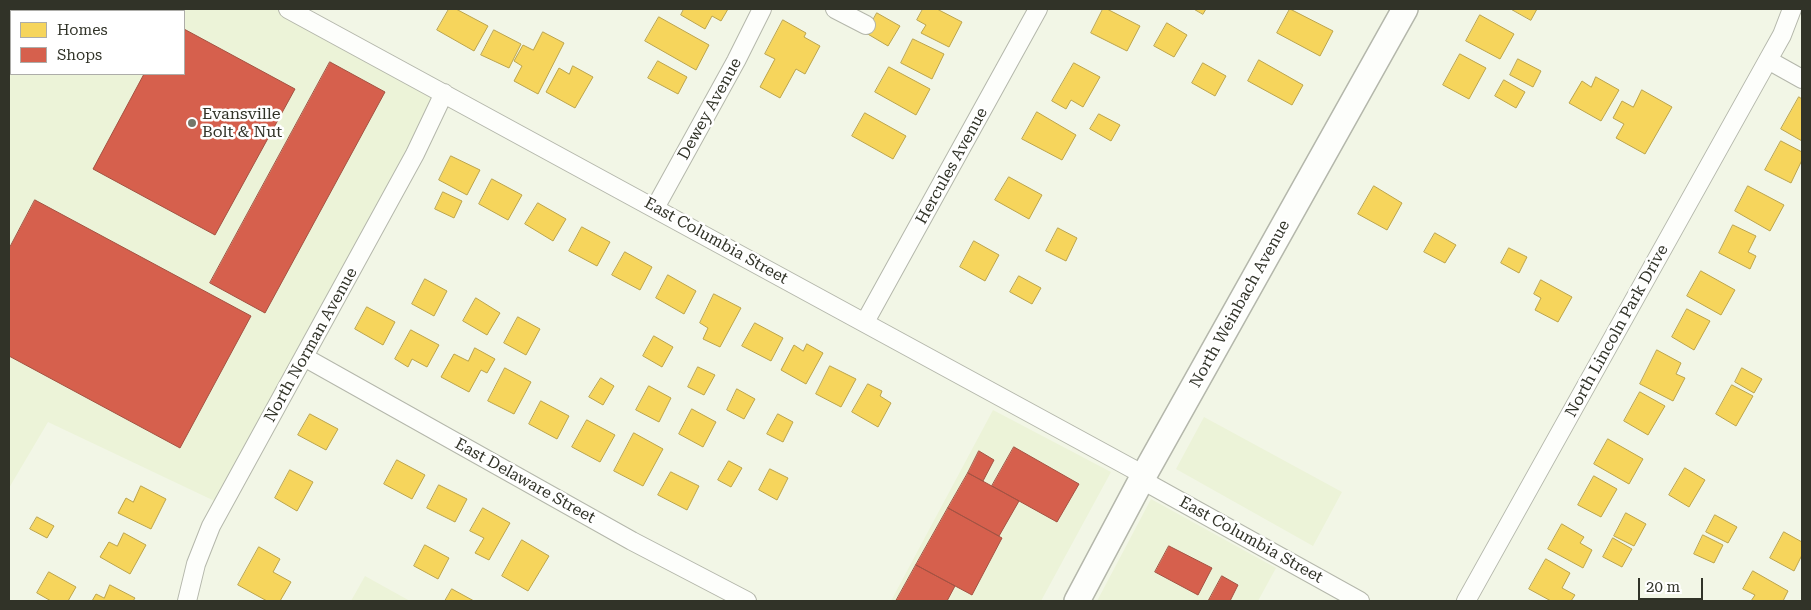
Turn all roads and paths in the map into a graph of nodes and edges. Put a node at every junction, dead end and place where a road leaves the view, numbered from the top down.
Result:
1 (288, 9) edge
2 (762, 9) edge
3 (835, 9) edge
4 (1038, 9) edge
5 (1405, 9) edge
6 (1792, 9) edge
7 (866, 25) dead end
8 (1768, 60) junction
9 (1802, 79) edge
10 (444, 93) junction
11 (655, 208) junction
12 (865, 322) junction
13 (304, 357) junction
14 (1143, 477) junction
15 (187, 601) edge
16 (747, 601) edge
17 (1077, 601) edge
18 (1360, 601) edge
19 (1466, 601) edge

1 - 10 street, East Columbia Street
2 - 11 street, Dewey Avenue
3 - 7 street
4 - 12 street, Hercules Avenue
5 - 14 main road, North Weinbach Avenue
6 - 8 street, North Lincoln Park Drive
8 - 9 street
8 - 19 street, North Lincoln Park Drive
10 - 11 street, East Columbia Street
10 - 13 street, North Norman Avenue
11 - 12 street, East Columbia Street
12 - 14 street, East Columbia Street
13 - 15 street, North Norman Avenue
13 - 16 street, East Delaware Street
14 - 17 main road, North Weinbach Avenue
14 - 18 street, East Columbia Street

